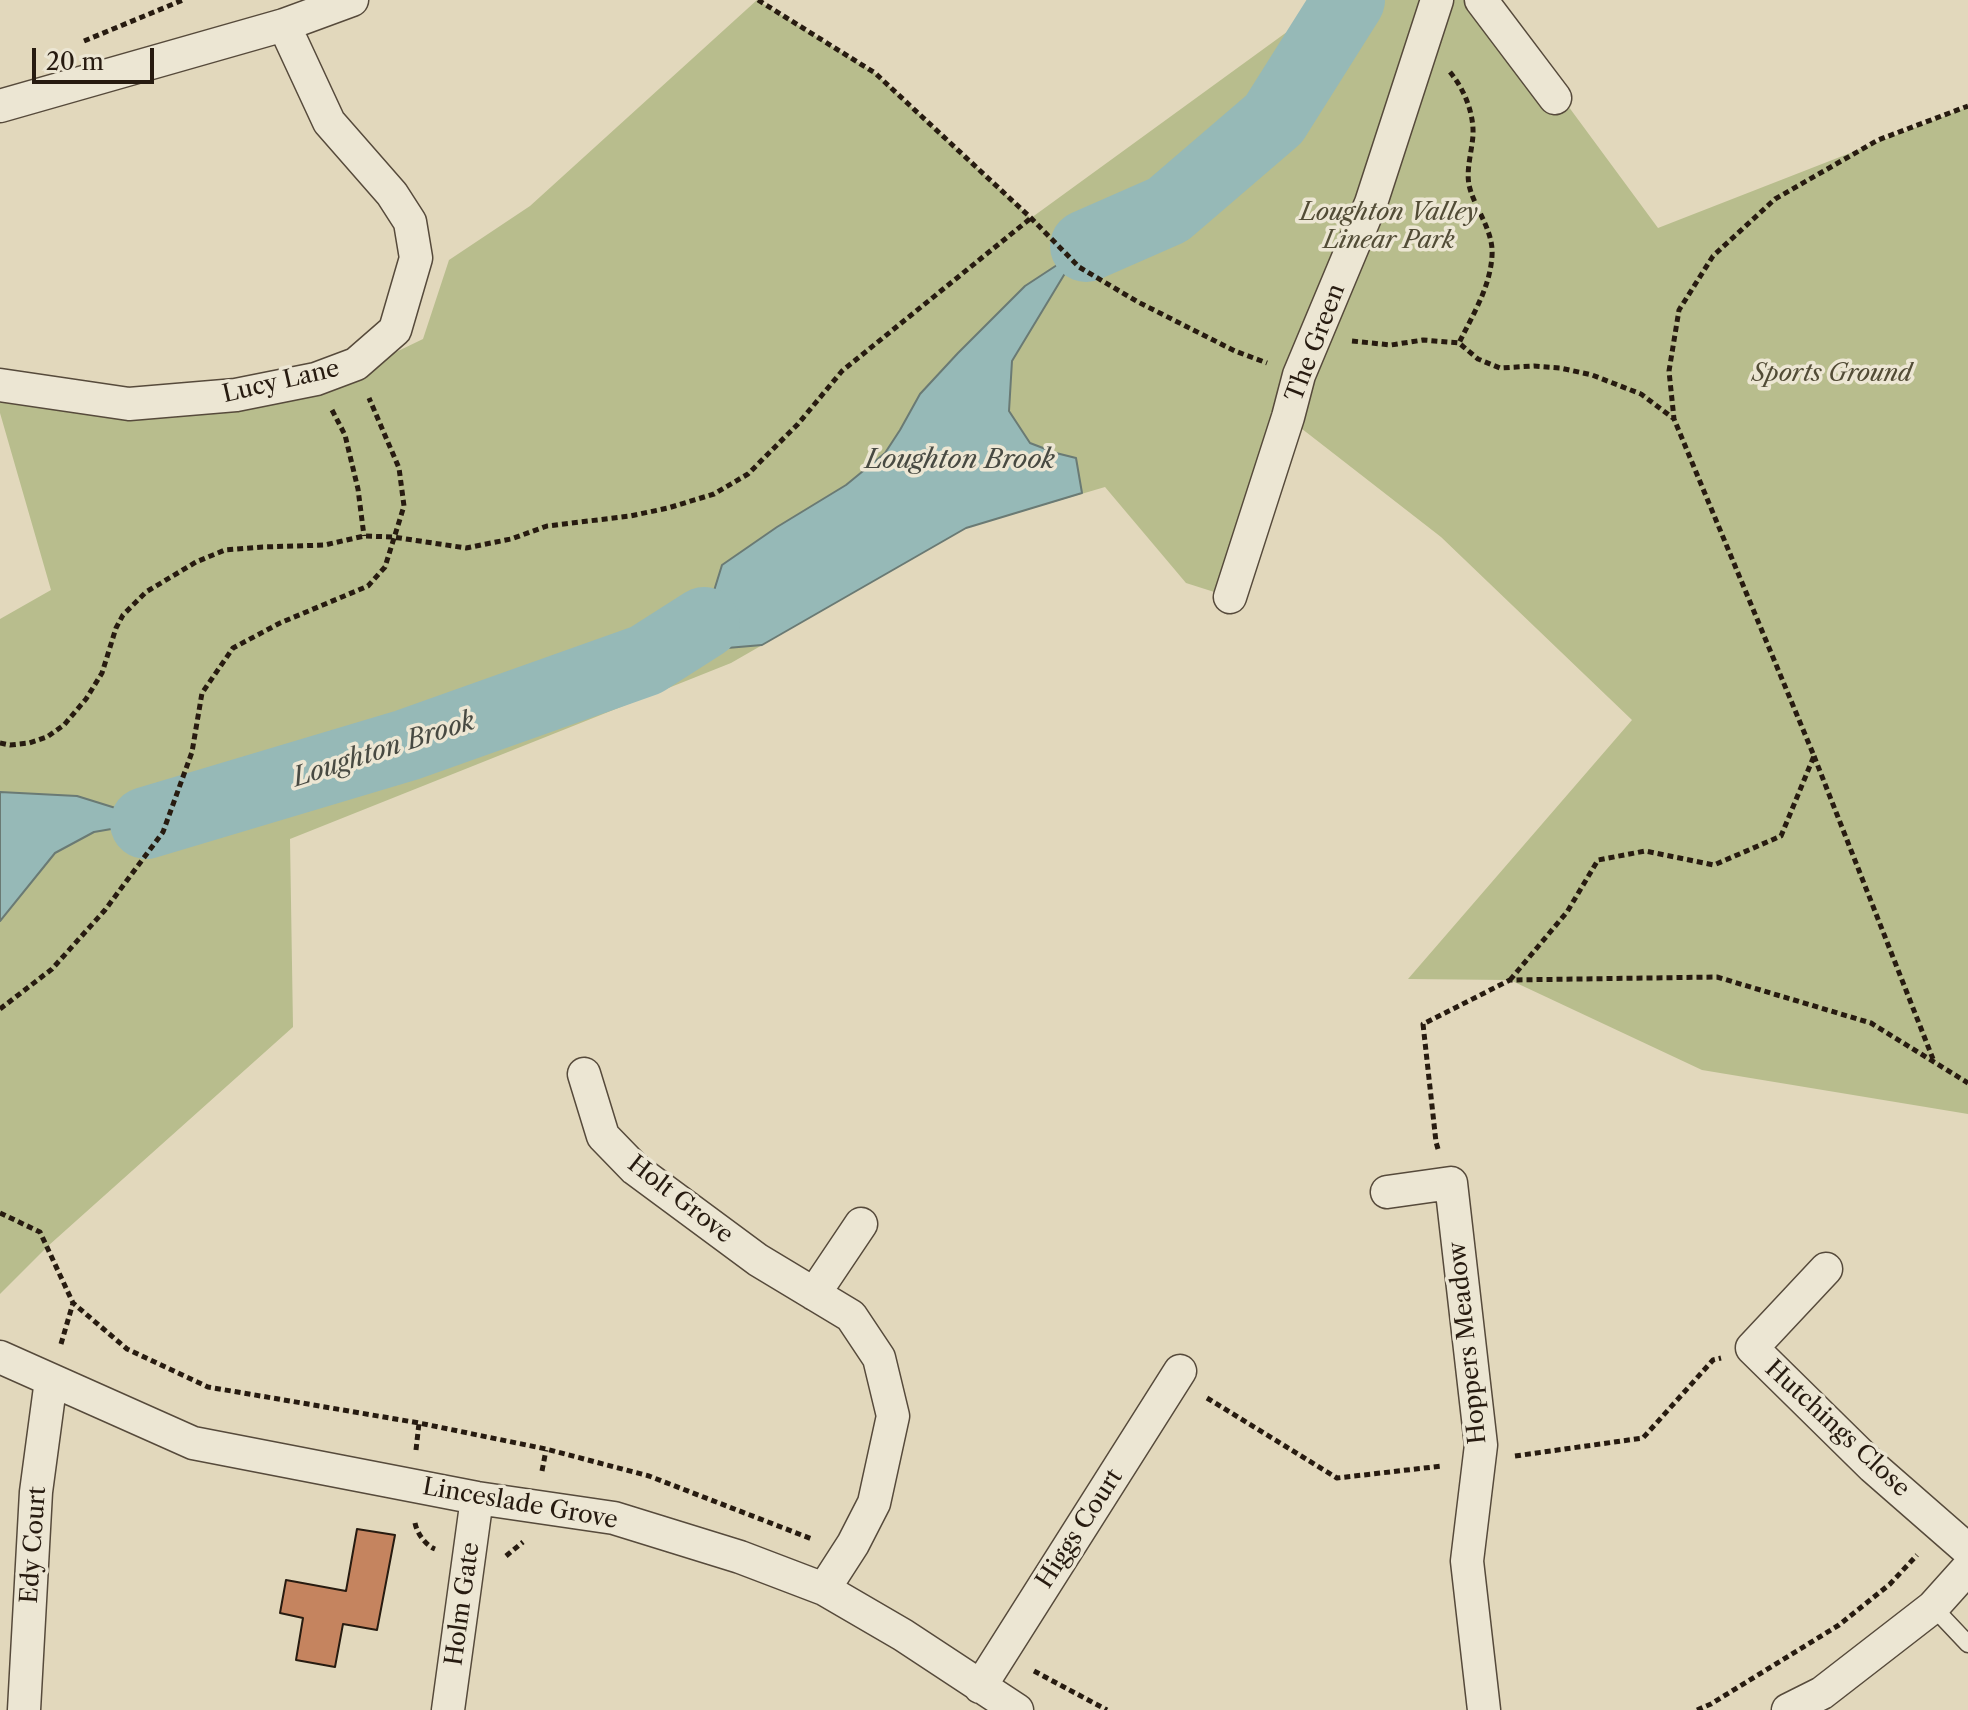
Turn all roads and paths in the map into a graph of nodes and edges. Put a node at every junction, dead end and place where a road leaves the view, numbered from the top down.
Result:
1 (183, 0) edge
2 (352, 0) edge
3 (758, 0) edge
4 (1437, 0) edge
5 (1481, 0) edge
6 (284, 25) junction
7 (70, 46) dead end
8 (1422, 49) junction
9 (1555, 98) dead end
10 (0, 106) edge
11 (1968, 106) edge
12 (1031, 218) junction
13 (1319, 329) junction
14 (1459, 343) junction
15 (356, 364) junction
16 (1299, 375) junction
17 (316, 379) junction
18 (0, 385) edge
19 (1674, 419) junction
20 (364, 536) junction
21 (393, 537) junction
22 (1230, 597) dead end
23 (0, 743) edge
24 (1814, 756) junction
25 (1510, 980) junction
26 (0, 1009) edge
27 (1933, 1060) junction
28 (584, 1074) dead end
29 (1968, 1083) edge
30 (1451, 1183) junction
31 (1387, 1192) dead end
32 (0, 1213) edge
33 (861, 1224) dead end
34 (1826, 1269) dead end
35 (814, 1294) junction
36 (0, 1357) edge
37 (1180, 1371) dead end
38 (51, 1380) junction
39 (477, 1498) junction
40 (1943, 1526) junction
41 (1968, 1550) edge
42 (844, 1556) junction
43 (1968, 1568) edge
44 (824, 1589) junction
45 (1933, 1607) junction
46 (1968, 1644) edge
47 (1001, 1653) junction
48 (980, 1687) junction
49 (24, 1710) edge
50 (448, 1710) edge
51 (1017, 1710) edge
52 (1107, 1710) edge
53 (1484, 1710) edge
54 (1697, 1710) edge
55 (1788, 1710) edge

1 - 7 path
2 - 6 street
3 - 12 path
4 - 8 street, The Green
5 - 9 street
6 - 10 street
6 - 15 street, Lucy Lane
8 - 13 street, The Green
8 - 14 path
11 - 19 path
12 - 16 path
12 - 21 path
13 - 14 path
13 - 16 street, The Green
14 - 19 path
15 - 17 street, Lucy Lane
15 - 21 path
16 - 22 street, The Green
17 - 18 street, Lucy Lane
17 - 20 path
19 - 24 path
20 - 21 path
20 - 23 path
21 - 26 path
24 - 25 path
24 - 27 path
25 - 27 path
25 - 30 path
27 - 29 path
28 - 35 street, Holt Grove
30 - 31 street
30 - 53 street, Hoppers Meadow
32 - 42 path
33 - 35 street
34 - 40 street, Hutchings Close
35 - 42 street, Holt Grove
36 - 38 street, Linceslade Grove
37 - 47 street, Higgs Court
38 - 39 street, Linceslade Grove
38 - 49 street, Edy Court
39 - 44 street, Linceslade Grove
39 - 50 street, Holm Gate
40 - 41 street, Hutchings Close
40 - 54 path
42 - 44 street, Holt Grove
43 - 45 street
44 - 48 street, Linceslade Grove
45 - 46 lane
45 - 55 street
47 - 48 street, Higgs Court
47 - 52 path
48 - 51 street, Linceslade Grove

